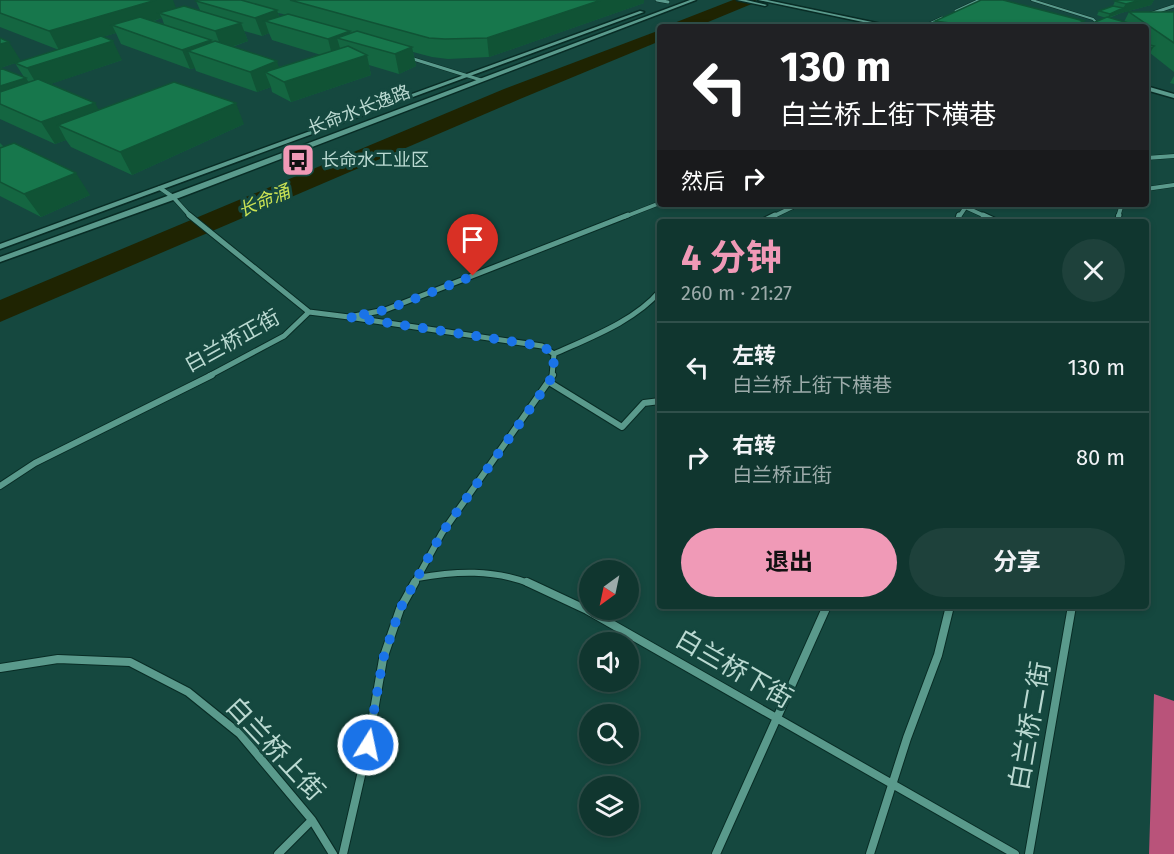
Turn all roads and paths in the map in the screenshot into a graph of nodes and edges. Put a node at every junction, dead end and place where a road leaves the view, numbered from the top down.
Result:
1 (657, 0) edge
2 (694, 0) edge
3 (739, 0) edge
4 (980, 0) edge
5 (1032, 0) edge
6 (671, 1) edge
7 (763, 2) edge
8 (1174, 6) edge
9 (952, 14) edge
10 (1144, 16) edge
11 (942, 18) edge
12 (860, 24) edge
13 (878, 24) edge
14 (929, 24) edge
15 (1096, 24) edge
16 (399, 55) edge
17 (467, 74) junction
18 (480, 80) junction
19 (1149, 87) edge
20 (1149, 88) edge
21 (1174, 90) edge
22 (1174, 96) edge
23 (1174, 156) edge
24 (1149, 158) edge
25 (1174, 185) edge
26 (160, 188) junction
27 (1149, 189) edge
28 (173, 197) junction
29 (657, 204) edge
30 (793, 207) edge
31 (968, 207) edge
32 (767, 219) edge
33 (992, 219) edge
34 (0, 247) edge
35 (0, 260) edge
36 (657, 294) edge
37 (309, 312) junction
38 (349, 317) junction
39 (554, 354) junction
40 (549, 382) junction
41 (657, 401) edge
42 (0, 486) edge
43 (417, 578) junction
44 (826, 609) edge
45 (949, 609) edge
46 (1071, 609) edge
47 (0, 668) edge
48 (778, 718) junction
49 (892, 784) junction
50 (312, 820) junction
51 (278, 854) edge
52 (333, 854) edge
53 (343, 854) edge
54 (716, 854) edge
55 (870, 854) edge
56 (1015, 854) edge
57 (1029, 854) edge

1 - 6 street
2 - 18 street, 长命水长逸路
3 - 7 street
4 - 9 street
5 - 15 street
6 - 17 street, 长命水长逸路
7 - 12 street
7 - 13 street
8 - 10 street
11 - 14 street
16 - 17 street
17 - 18 street
17 - 26 street, 长命水长逸路
18 - 28 street, 长命水长逸路
19 - 21 street
20 - 22 street
23 - 24 street
25 - 27 street
26 - 28 street
26 - 34 street, 长命水长逸路
28 - 35 street, 长命水长逸路
28 - 37 street
29 - 38 street, 白兰桥正街
30 - 32 street
31 - 33 street
36 - 39 street
37 - 38 street, 白兰桥正街
37 - 42 street, 白兰桥正街
38 - 39 street
39 - 40 street, 白兰桥上街
40 - 41 street
40 - 43 street, 白兰桥上街
43 - 48 street, 白兰桥下街
43 - 53 street, 白兰桥上街
44 - 48 street
45 - 49 street
46 - 57 street, 白兰桥二街
47 - 50 street, 白兰桥上街
48 - 49 street, 白兰桥下街
48 - 54 street
49 - 55 street
49 - 56 street, 白兰桥下街
50 - 51 street
50 - 52 street, 白兰桥上街

